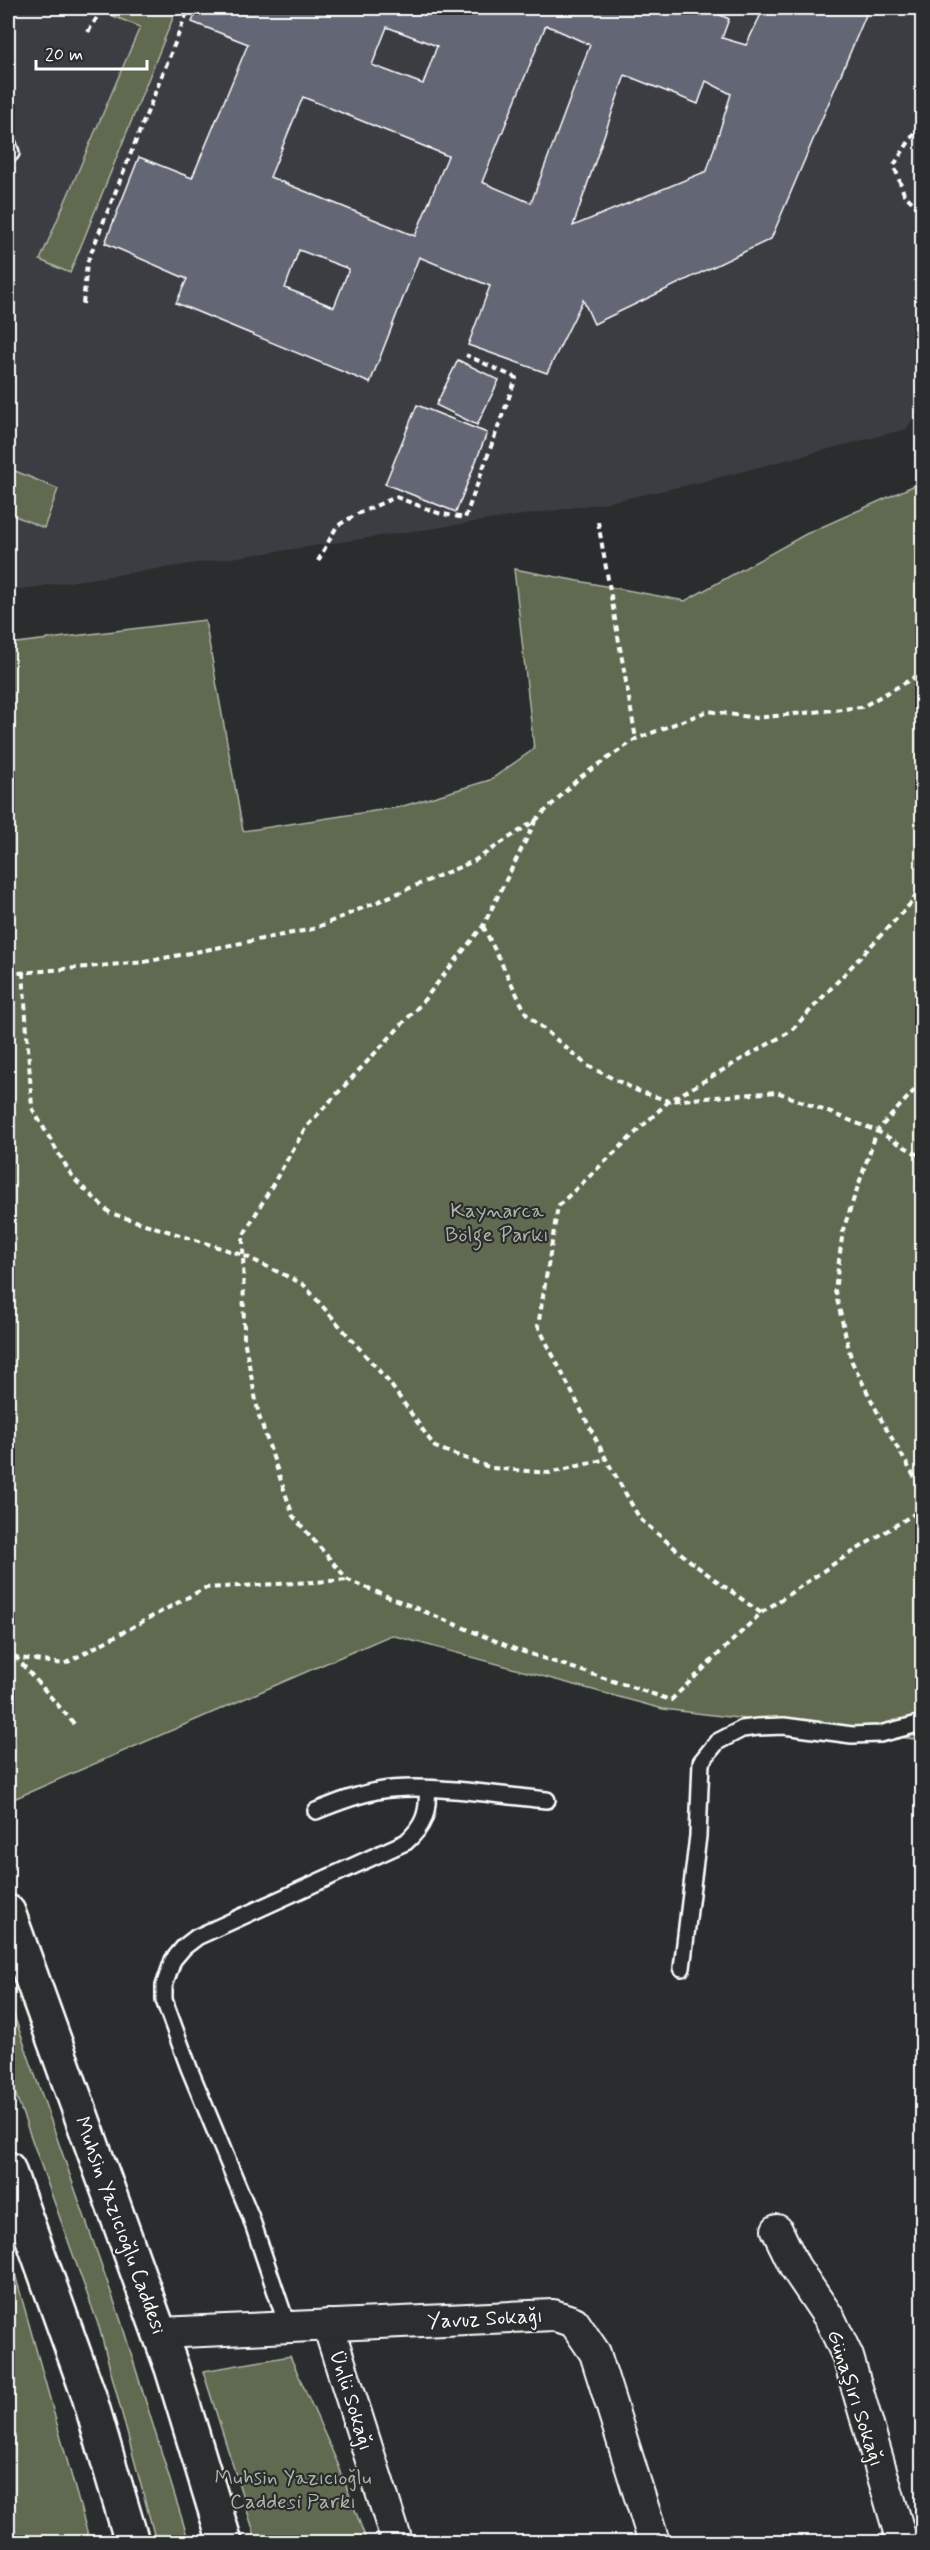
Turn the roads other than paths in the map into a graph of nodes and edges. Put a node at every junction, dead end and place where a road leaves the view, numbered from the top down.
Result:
1 (922, 1723) edge
2 (427, 1789) junction
3 (547, 1800) dead end
4 (316, 1811) dead end
5 (8, 1911) edge
6 (682, 1968) dead end
7 (8, 2169) edge
8 (777, 2230) dead end
9 (328, 2325) junction
10 (288, 2328) junction
11 (160, 2333) junction
12 (132, 2542) edge
13 (225, 2542) edge
14 (397, 2542) edge
15 (654, 2542) edge
16 (902, 2542) edge

1 - 6 lane
2 - 3 lane
2 - 4 lane
2 - 10 lane
5 - 11 main road, Muhsin Yazıcıoğlu Caddesi
7 - 12 main road
8 - 16 street, Günaşırı Sokağı
9 - 10 street, Yavuz Sokağı
9 - 14 street, Ünlü Sokağı
9 - 15 street, Yavuz Sokağı
10 - 11 street, Yavuz Sokağı
11 - 13 main road, Muhsin Yazıcıoğlu Caddesi

